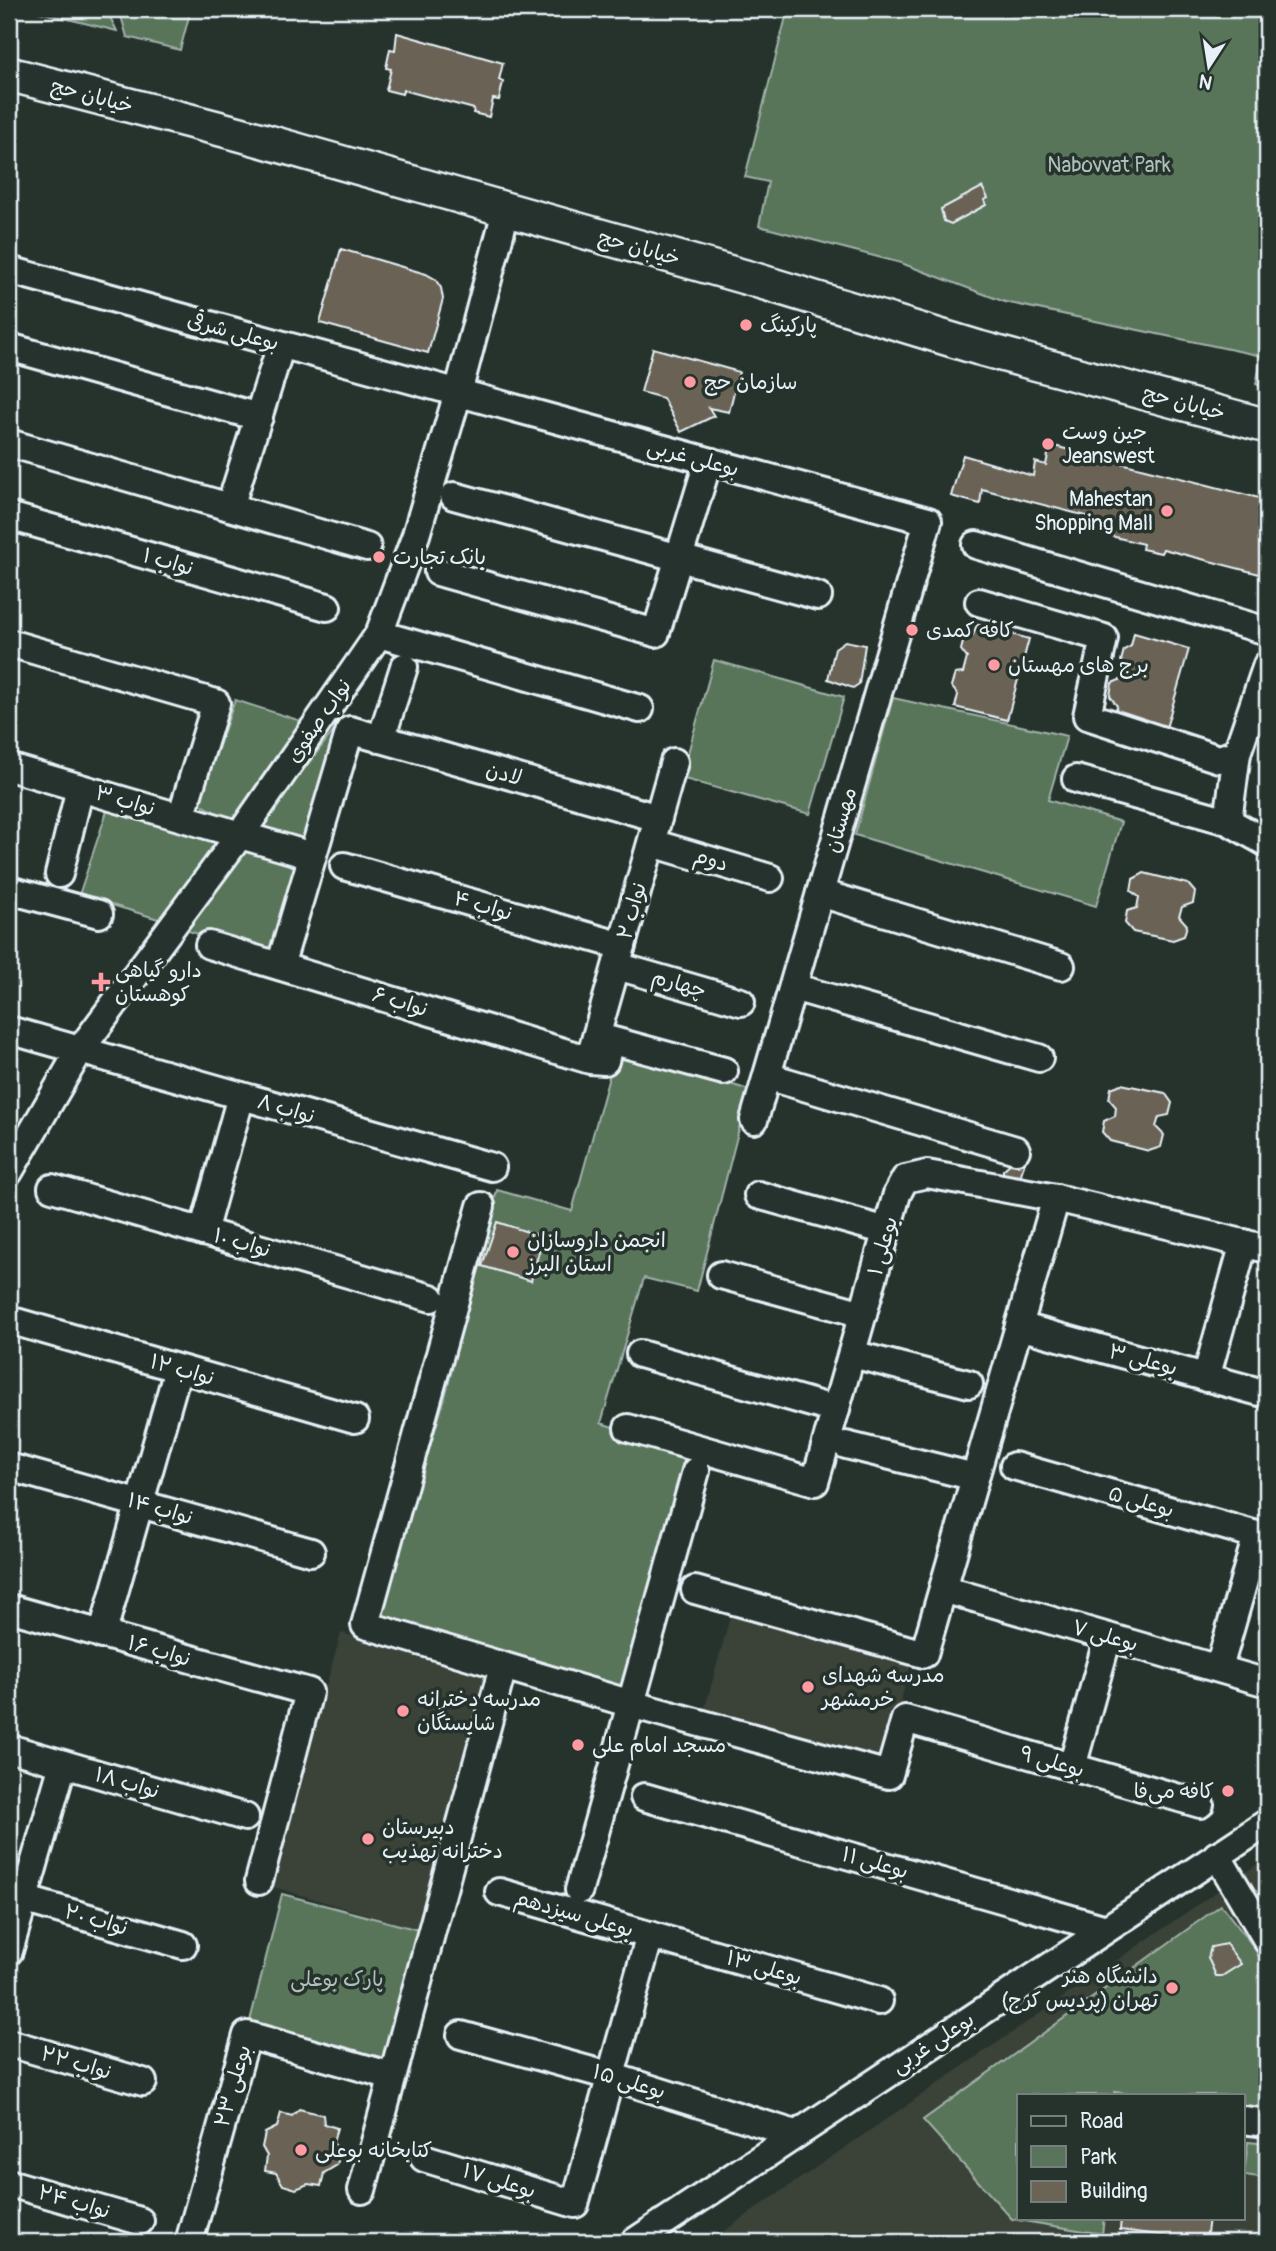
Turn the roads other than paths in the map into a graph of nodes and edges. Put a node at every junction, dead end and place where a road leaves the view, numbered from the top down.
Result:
1 (9, 74) edge
2 (506, 211) junction
3 (9, 270) edge
4 (281, 345) junction
5 (9, 347) edge
6 (458, 393) junction
7 (258, 417) junction
8 (1267, 426) edge
9 (9, 443) edge
10 (708, 462) junction
11 (454, 496) dead end
12 (230, 507) junction
13 (9, 516) edge
14 (928, 521) joint
15 (976, 545) dead end
16 (367, 547) dead end
17 (679, 557) junction
18 (438, 572) dead end
19 (818, 596) dead end
20 (979, 602) dead end
21 (327, 607) dead end
22 (1267, 631) edge
23 (379, 634) junction
24 (9, 643) edge
25 (1267, 665) edge
26 (404, 667) dead end
27 (640, 709) dead end
28 (381, 739) junction
29 (1237, 753) junction
30 (674, 762) dead end
31 (9, 767) edge
32 (1076, 779) dead end
33 (80, 788) junction
34 (181, 817) junction
35 (1228, 821) junction
36 (655, 831) junction
37 (240, 835) junction
38 (1267, 843) edge
39 (313, 856) junction
40 (344, 866) dead end
41 (59, 874) dead end
42 (770, 878) dead end
43 (9, 890) edge
44 (820, 893) junction
45 (99, 914) dead end
46 (209, 945) dead end
47 (619, 956) junction
48 (280, 966) junction
49 (1061, 966) dead end
50 (793, 987) junction
51 (741, 1002) dead end
52 (9, 1030) edge
53 (80, 1050) junction
54 (1039, 1058) dead end
55 (590, 1060) junction
56 (724, 1071) dead end
57 (767, 1076) junction
58 (241, 1096) junction
59 (754, 1120) dead end
60 (1016, 1150) dead end
61 (492, 1167) dead end
62 (9, 1172) edge
63 (52, 1188) dead end
64 (758, 1195) dead end
65 (1056, 1198) junction
66 (481, 1206) dead end
67 (887, 1231) junction
68 (203, 1232) junction
69 (1256, 1246) edge
70 (721, 1275) dead end
71 (431, 1298) dead end
72 (863, 1314) junction
73 (9, 1320) edge
74 (1019, 1326) junction
75 (640, 1354) dead end
76 (852, 1354) junction
77 (178, 1369) junction
78 (1206, 1378) junction
79 (969, 1384) dead end
80 (1267, 1394) edge
81 (835, 1410) junction
82 (355, 1419) dead end
83 (628, 1428) dead end
84 (846, 1445) dead end
85 (1014, 1466) dead end
86 (9, 1467) edge
87 (696, 1472) dead end
88 (975, 1477) junction
89 (139, 1504) junction
90 (1262, 1537) edge
91 (311, 1552) dead end
92 (943, 1589) junction
93 (695, 1590) dead end
94 (9, 1608) edge
95 (102, 1635) junction
96 (1108, 1637) junction
97 (503, 1667) junction
98 (1219, 1668) junction
99 (1267, 1683) edge
100 (631, 1704) junction
101 (9, 1748) edge
102 (63, 1764) junction
103 (1072, 1767) junction
104 (644, 1797) dead end
105 (1200, 1804) dead end
106 (245, 1817) dead end
107 (1267, 1823) edge
108 (1217, 1855) junction
109 (259, 1881) dead end
110 (579, 1891) dead end
111 (499, 1892) dead end
112 (16, 1897) edge
113 (1263, 1922) edge
114 (1106, 1929) junction
115 (650, 1935) junction
116 (183, 1945) dead end
117 (9, 1951) edge
118 (879, 2001) dead end
119 (461, 2035) dead end
120 (9, 2043) edge
121 (392, 2076) junction
122 (610, 2076) junction
123 (143, 2082) dead end
124 (1244, 2120) edge
125 (1267, 2123) edge
126 (795, 2134) junction
127 (424, 2158) dead end
128 (9, 2183) edge
129 (362, 2190) dead end
130 (139, 2221) dead end
131 (189, 2242) edge
132 (634, 2242) edge

1 - 2 main road, خیابان حج
2 - 6 street, نواب صفوی
2 - 8 main road, خیابان حج
3 - 4 street, بوعلی شرقی
4 - 6 street, بوعلی شرقی
4 - 7 street
5 - 7 street
6 - 10 street, بوعلی غربی
6 - 23 street, نواب صفوی
7 - 12 street
9 - 12 street
10 - 14 street, بوعلی غربی
10 - 17 street
11 - 17 street
12 - 16 street
13 - 21 street, نواب ۱
14 - 44 street, مهستان
15 - 22 street
17 - 18 street
17 - 19 street
20 - 29 street
23 - 27 street
23 - 37 street, نواب صفوی
24 - 34 street
25 - 29 street
26 - 28 street
28 - 36 street, لادن
28 - 39 street, لادن
29 - 35 street
30 - 36 street, نواب ۲
31 - 33 street, نواب ۳
32 - 35 street
33 - 34 street, نواب ۳
33 - 41 street
34 - 37 street, نواب ۳
35 - 38 street
36 - 42 street, دوم
36 - 47 street, نواب ۲
37 - 39 street
37 - 53 street, نواب صفوی
39 - 48 street
40 - 47 street, نواب ۴
43 - 45 street
44 - 49 street
44 - 50 street, مهستان
46 - 48 street, نواب ۶
47 - 51 street, چهارم
47 - 55 street, نواب ۲
48 - 55 street, نواب ۶
50 - 54 street
50 - 57 street, مهستان
52 - 53 street, نواب ۸
53 - 58 street, نواب ۸
53 - 62 street, نواب صفوی
55 - 56 street
57 - 59 street, مهستان
57 - 60 street
58 - 61 street, نواب ۸
58 - 68 street
63 - 68 street, نواب ۱۰
64 - 67 street
65 - 67 street, بوعلی ۱
65 - 69 street, بوعلی ۱
65 - 74 street
66 - 97 street
67 - 72 street, بوعلی ۱
68 - 71 street, نواب ۱۰
69 - 78 street
70 - 72 street
72 - 76 street, بوعلی ۱
73 - 77 street, نواب ۱۲
74 - 78 street, بوعلی ۳
74 - 88 street
75 - 81 street
76 - 79 street
76 - 81 street, بوعلی ۱
77 - 82 street, نواب ۱۲
77 - 89 street
78 - 80 street, بوعلی ۳
81 - 83 street, بوعلی ۱
84 - 88 street
85 - 90 street, بوعلی ۵
86 - 89 street, نواب ۱۴
87 - 100 street
88 - 92 street
89 - 91 street, نواب ۱۴
89 - 95 street
90 - 98 street
92 - 93 street
92 - 96 street, بوعلی ۷
94 - 95 street, نواب ۱۶
95 - 109 street, نواب ۱۶
96 - 98 street, بوعلی ۷
96 - 103 street
97 - 100 street
97 - 121 street
98 - 99 street, بوعلی ۷
100 - 103 street, بوعلی ۹
100 - 110 street
101 - 102 street, نواب ۱۸
102 - 106 street, نواب ۱۸
102 - 112 street
103 - 105 street, بوعلی ۹
104 - 114 street, بوعلی ۱۱
107 - 108 street, بوعلی غربی
108 - 113 street
108 - 114 street, بوعلی غربی
111 - 115 street, بوعلی سیزدهم
112 - 116 street, نواب ۲۰
112 - 117 street
114 - 126 street, بوعلی غربی
115 - 118 street, بوعلی ۱۳
115 - 122 street
119 - 122 street, بوعلی ۱۵
120 - 123 street, نواب ۲۲
121 - 129 street
121 - 131 street, بوعلی ۲۳
122 - 126 street, بوعلی ۱۵
122 - 127 street, بوعلی ۱۷
124 - 125 street
126 - 132 street, بوعلی غربی
128 - 130 street, نواب ۲۴

